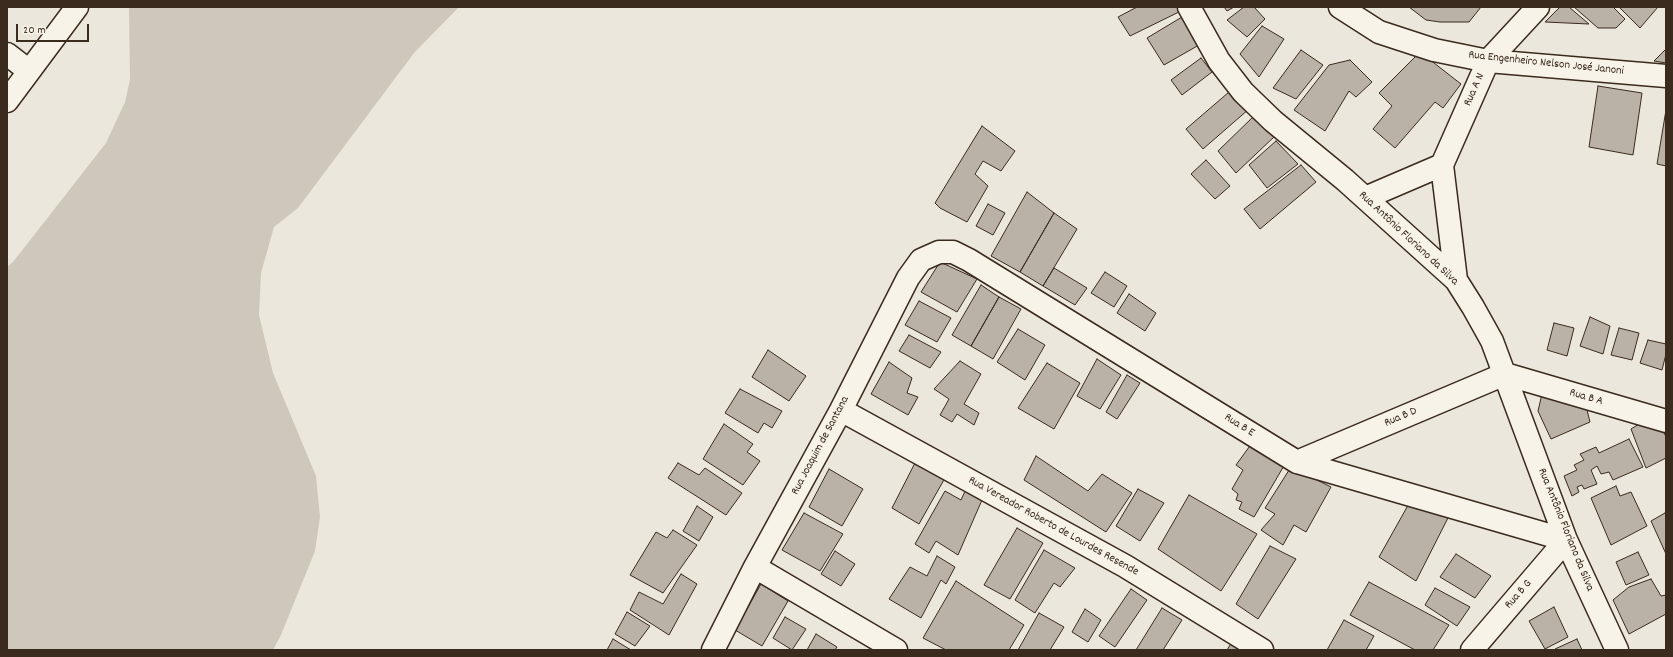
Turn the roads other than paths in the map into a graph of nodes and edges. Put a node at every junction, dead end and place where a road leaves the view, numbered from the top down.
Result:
1 (77, 7) edge
2 (1188, 7) edge
3 (1340, 7) edge
4 (1538, 7) edge
5 (7, 54) edge
6 (1488, 60) junction
7 (29, 72) junction
8 (1666, 76) edge
9 (7, 101) edge
10 (1442, 165) junction
11 (1365, 198) junction
12 (939, 252) joint
13 (1456, 280) junction
14 (1505, 374) junction
15 (841, 410) junction
16 (1666, 421) edge
17 (1297, 462) junction
18 (1566, 540) junction
19 (754, 567) junction
20 (713, 650) edge
21 (896, 650) edge
22 (1262, 650) edge
23 (1472, 650) edge
24 (1616, 650) edge

1 - 7 street
2 - 11 street, Rua Antônio Floriano da Silva
3 - 6 street, Rua Engenheiro Nelson José Janoni
4 - 6 street, Rua A N
5 - 7 street
6 - 8 street, Rua Engenheiro Nelson José Janoni
6 - 10 street, Rua A N
7 - 9 street
10 - 11 street
10 - 13 street
11 - 13 street, Rua Antônio Floriano da Silva
12 - 15 street, Rua Joaquim de Santana
12 - 17 street, Rua B E
13 - 14 street, Rua Antônio Floriano da Silva
14 - 16 street, Rua B A
14 - 17 street, Rua B D
14 - 18 street, Rua Antônio Floriano da Silva
15 - 19 street, Rua Joaquim de Santana
15 - 22 street, Rua Vereador Roberto de Lourdes Resende
17 - 18 street, Rua B E
18 - 23 street, Rua B G
18 - 24 street, Rua Antônio Floriano da Silva
19 - 20 street, Rua Joaquim de Santana
19 - 21 street

